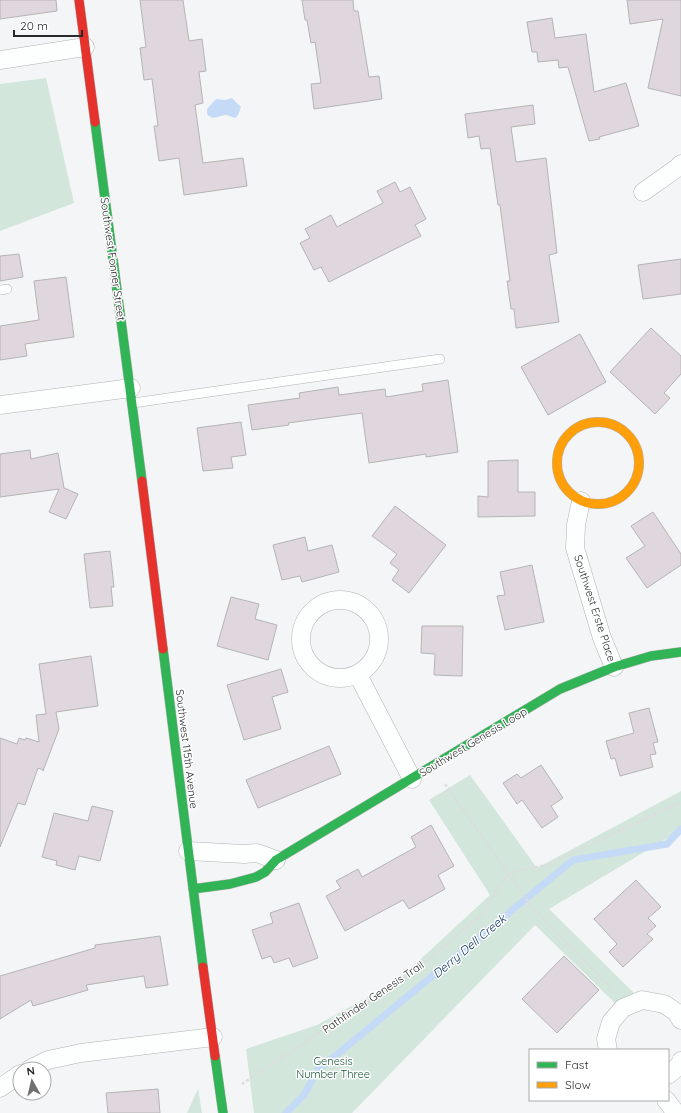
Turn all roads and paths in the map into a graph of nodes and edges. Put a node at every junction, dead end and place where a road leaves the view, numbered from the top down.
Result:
1 (79, 0) edge
2 (84, 47) junction
3 (0, 60) edge
4 (681, 164) edge
5 (643, 192) dead end
6 (440, 359) dead end
7 (132, 395) junction
8 (0, 405) edge
9 (581, 501) junction
10 (681, 652) edge
11 (614, 667) junction
12 (358, 675) junction
13 (433, 765) junction
14 (412, 779) junction
15 (681, 802) edge
16 (188, 851) junction
17 (276, 860) junction
18 (508, 876) junction
19 (193, 889) junction
20 (623, 1008) junction
21 (681, 1020) edge
22 (213, 1037) junction
23 (608, 1049) edge
24 (46, 1061) edge
25 (681, 1062) edge
26 (669, 1074) edge
27 (12, 1080) edge
28 (239, 1086) dead end
29 (0, 1088) edge
30 (667, 1101) edge
31 (223, 1113) edge
32 (676, 1113) edge

1 - 2 street, Southwest Fonner Street
2 - 3 street
2 - 7 street, Southwest Fonner Street
4 - 5 street
6 - 7 lane
7 - 8 street
7 - 16 street, Southwest 115th Avenue
9 - 9 street
9 - 11 street, Southwest Erste Place
10 - 11 street, Southwest Genesis Loop
11 - 13 street, Southwest Genesis Loop
12 - 12 street
12 - 14 street
13 - 14 street, Southwest Genesis Loop
13 - 18 path
14 - 17 street, Southwest Genesis Loop
15 - 18 path
16 - 17 street
16 - 19 street, Southwest 115th Avenue
17 - 19 street, Southwest Genesis Loop
18 - 20 path
18 - 28 path, Pathfinder Genesis Trail
19 - 22 street, Southwest 115th Avenue
20 - 21 street
20 - 23 street
22 - 24 street
22 - 31 street, Southwest 115th Avenue
25 - 26 street
27 - 29 street
30 - 32 street

